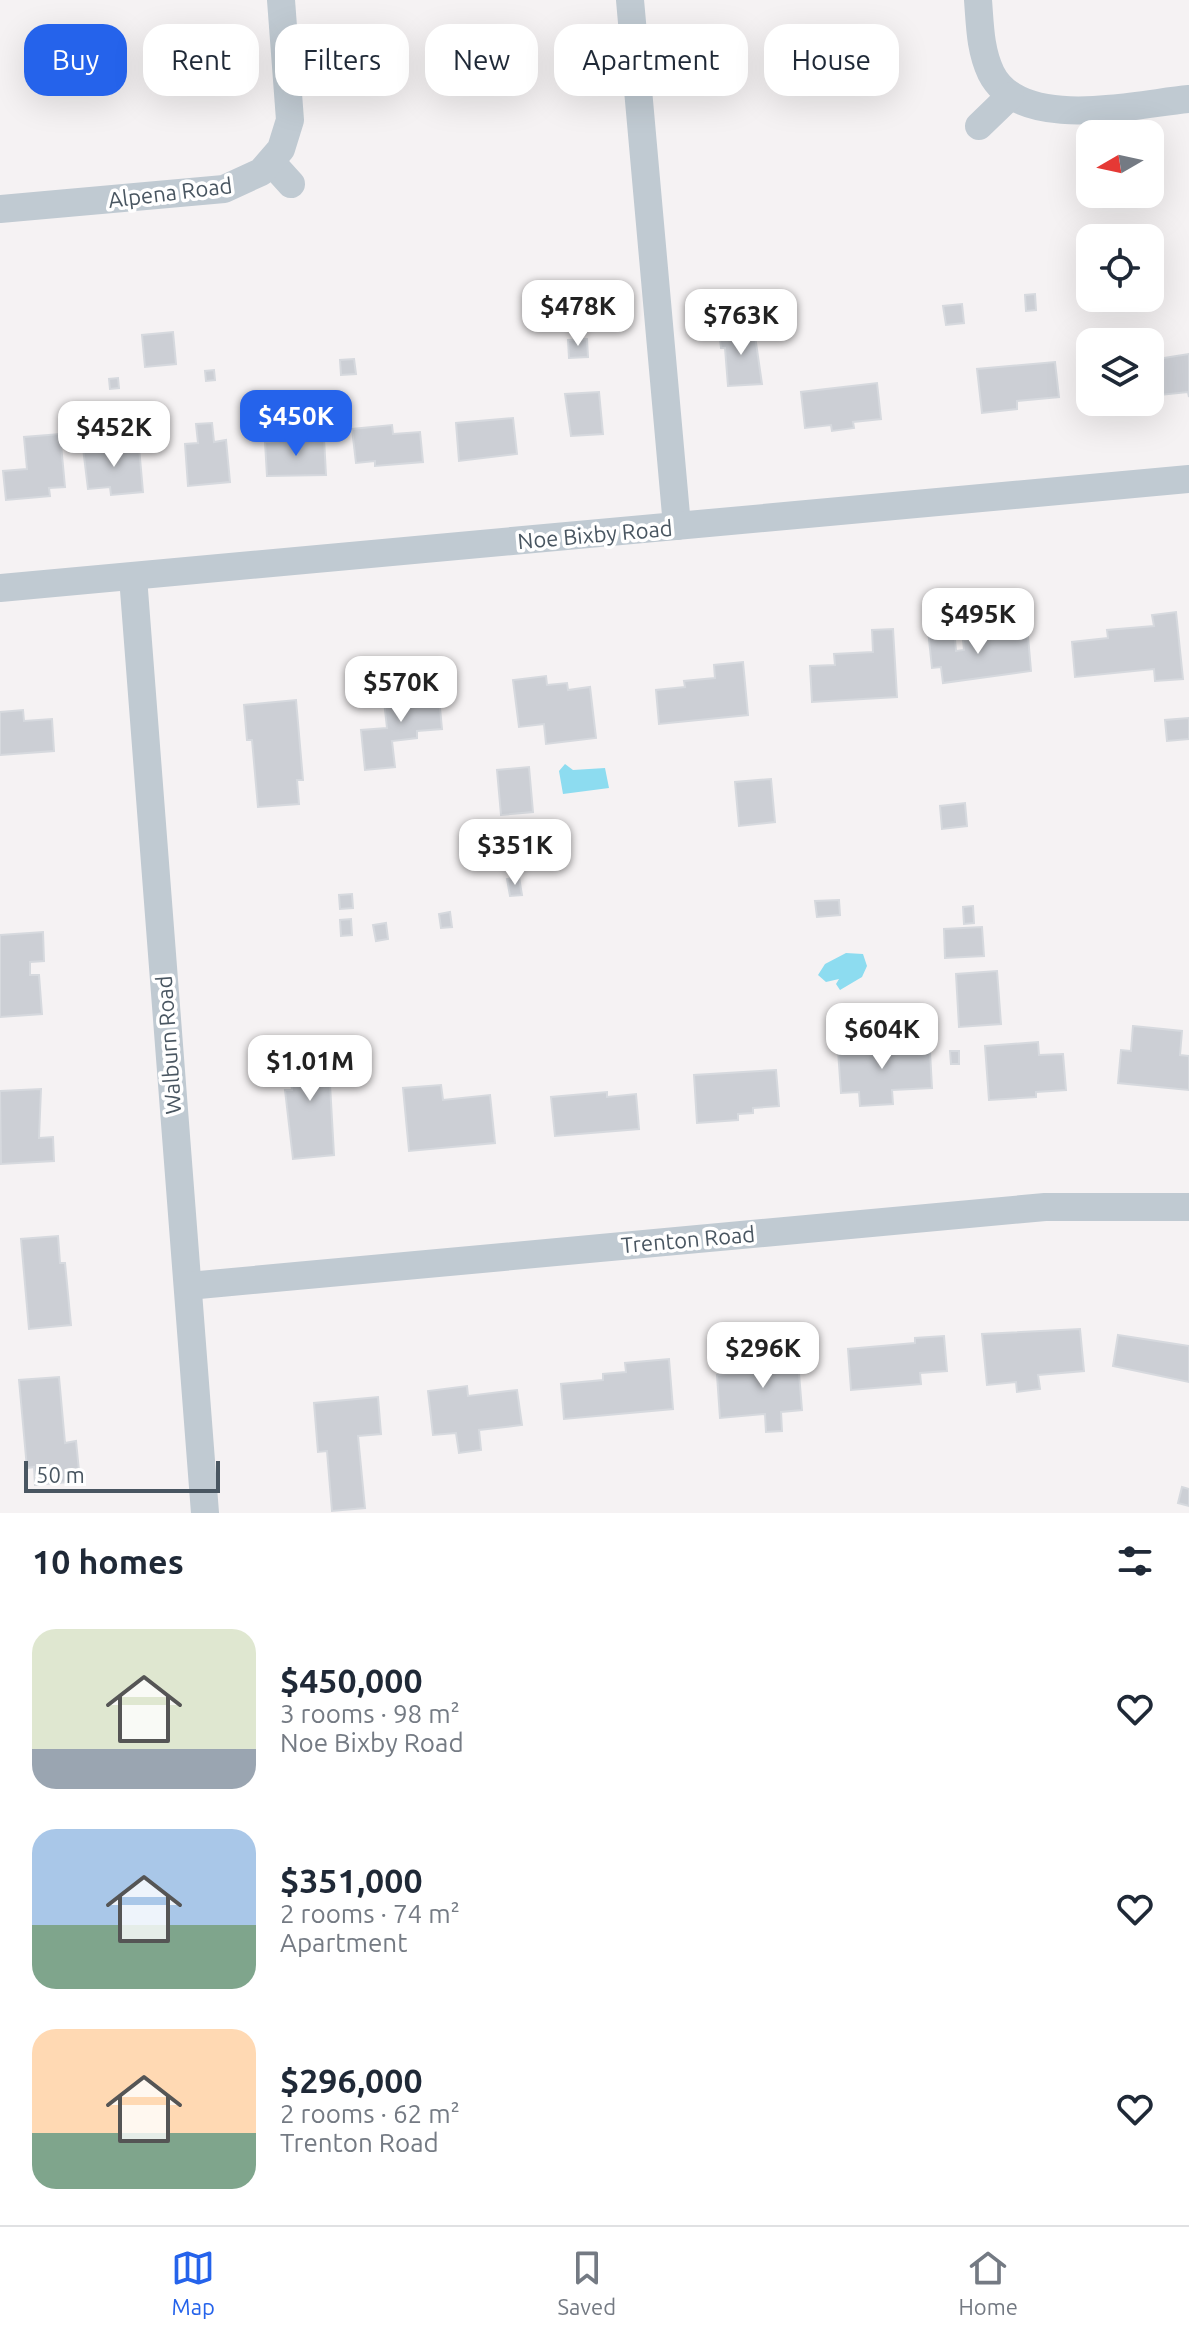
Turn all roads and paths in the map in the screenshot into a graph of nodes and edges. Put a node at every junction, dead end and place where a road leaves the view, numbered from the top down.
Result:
1 (281, 0) edge
2 (630, 0) edge
3 (978, 0) edge
4 (1010, 96) junction
5 (1189, 99) edge
6 (979, 126) dead end
7 (272, 163) junction
8 (291, 184) dead end
9 (0, 209) edge
10 (1189, 479) edge
11 (677, 526) junction
12 (133, 577) junction
13 (0, 588) edge
14 (1189, 1207) edge
15 (188, 1286) junction
16 (205, 1513) edge

1 - 7 street
2 - 11 street
3 - 4 street
4 - 5 street
4 - 6 street
7 - 8 street
7 - 9 street, Alpena Road
10 - 11 street, Noe Bixby Road
11 - 12 street, Noe Bixby Road
12 - 13 street, Noe Bixby Road
12 - 15 street, Walburn Road
14 - 15 street, Trenton Road
15 - 16 street, Walburn Road

